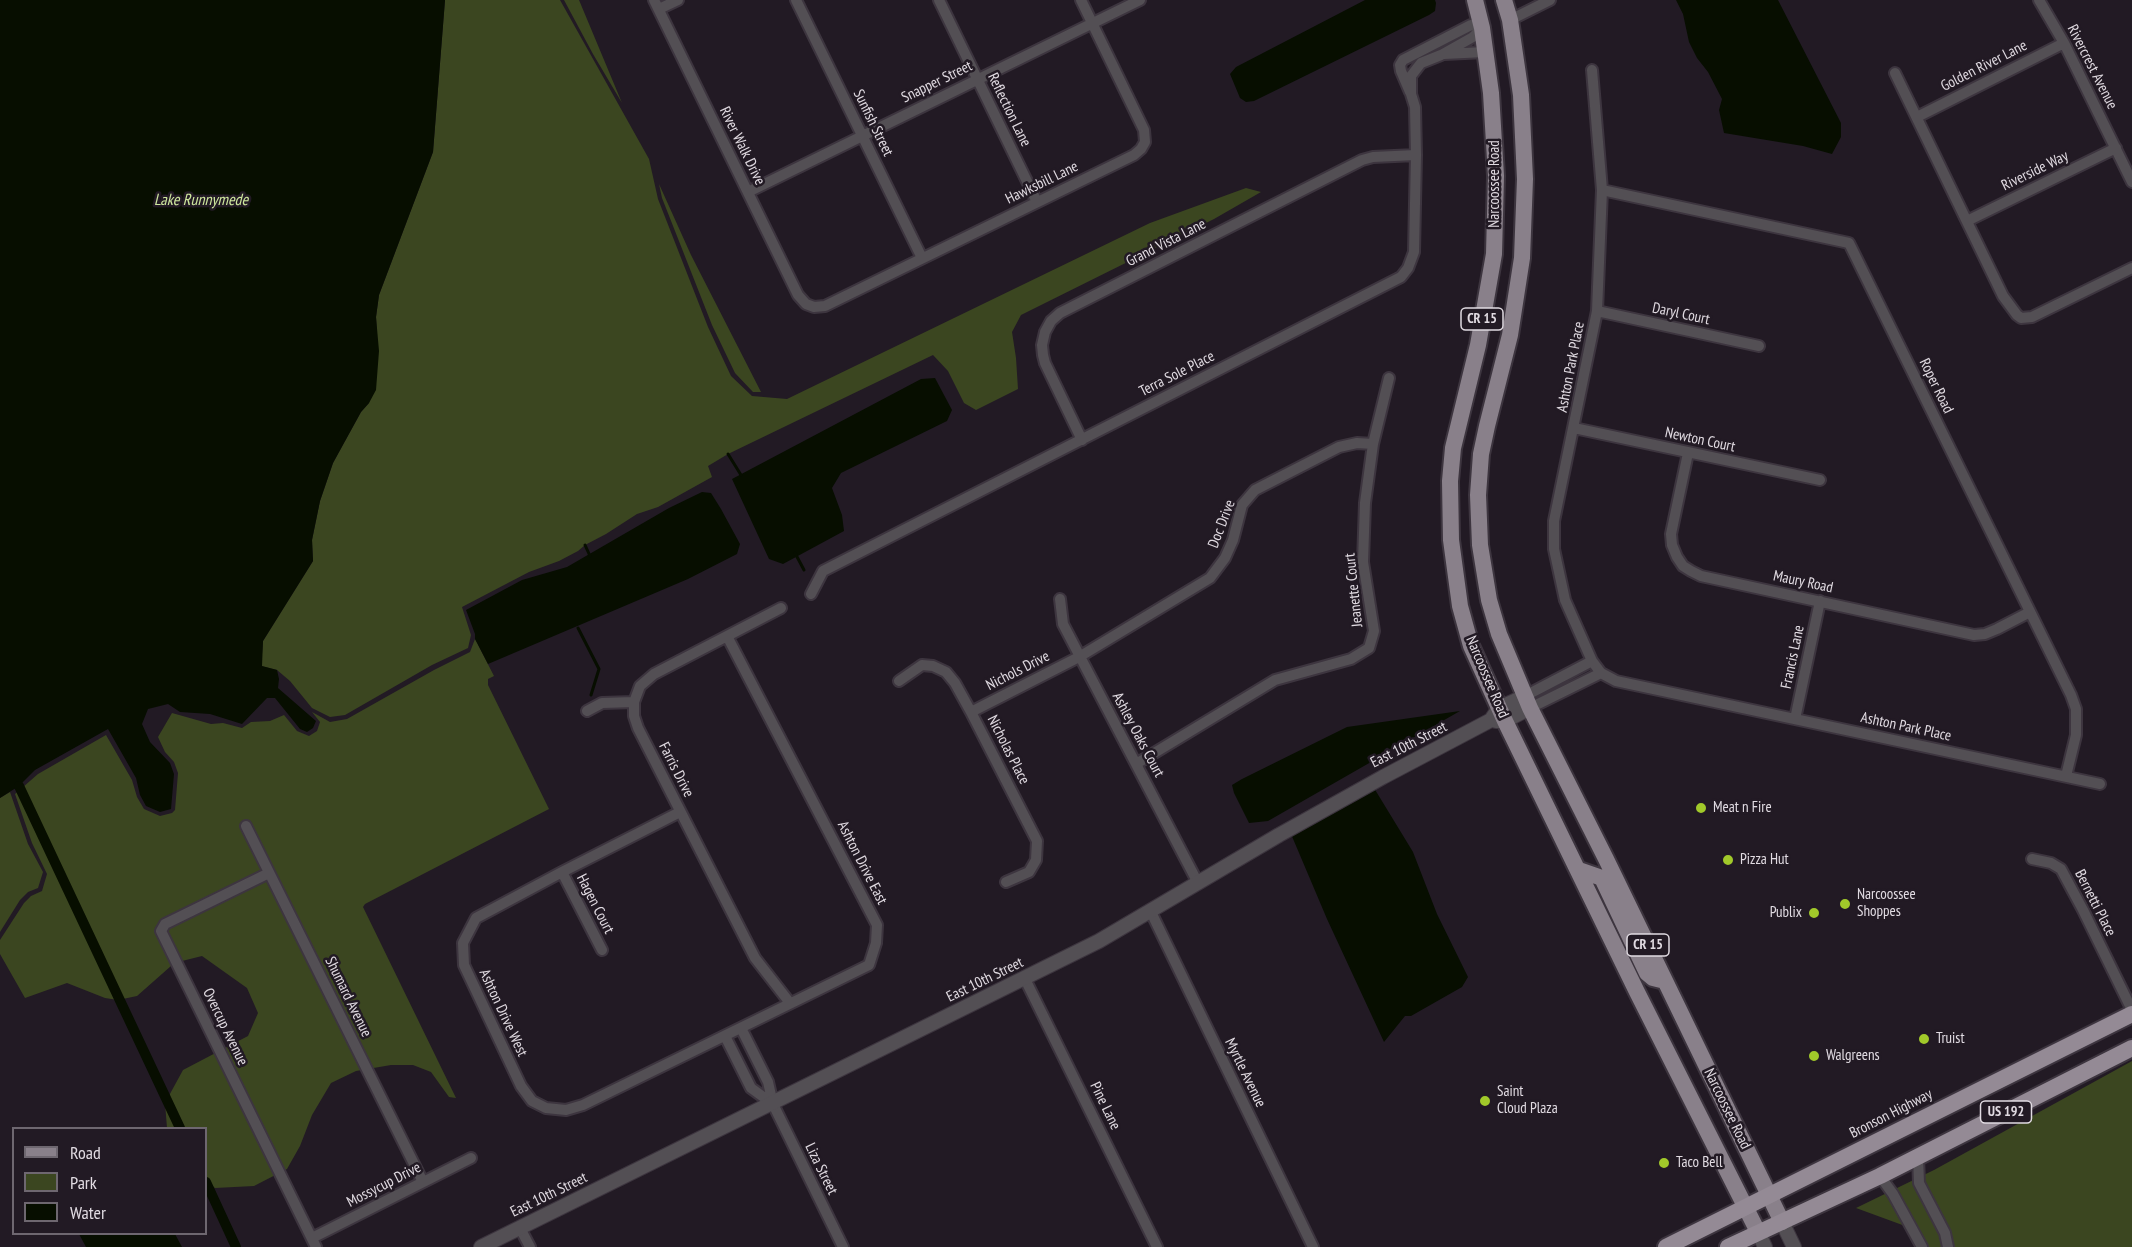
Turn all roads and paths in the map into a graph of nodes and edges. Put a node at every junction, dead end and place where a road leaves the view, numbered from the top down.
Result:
1 (678, 0) edge
2 (796, 0) edge
3 (939, 0) edge
4 (1081, 0) edge
5 (1140, 0) edge
6 (1475, 0) edge
7 (1504, 0) edge
8 (1550, 0) edge
9 (2039, 0) edge
10 (657, 5) edge
11 (1510, 20) junction
12 (1092, 23) junction
13 (1482, 28) junction
14 (2064, 43) junction
15 (1485, 52) junction
16 (1441, 55) junction
17 (1592, 70) dead end
18 (1895, 73) dead end
19 (977, 79) junction
20 (1411, 94) junction
21 (1917, 117) junction
22 (862, 136) junction
23 (2116, 148) junction
24 (1416, 155) junction
25 (2132, 182) edge
26 (1602, 190) junction
27 (748, 192) junction
28 (1037, 202) junction
29 (1967, 221) junction
30 (922, 258) junction
31 (2132, 268) edge
32 (806, 304) joint
33 (1597, 311) junction
34 (1759, 346) dead end
35 (1389, 378) dead end
36 (1574, 428) junction
37 (1082, 440) junction
38 (1373, 444) junction
39 (1688, 453) junction
40 (1820, 480) dead end
41 (811, 594) dead end
42 (1060, 599) dead end
43 (1820, 601) junction
44 (781, 608) dead end
45 (2030, 612) junction
46 (727, 636) junction
47 (1079, 657) junction
48 (1592, 661) junction
49 (1601, 673) junction
50 (899, 681) dead end
51 (634, 702) junction
52 (1527, 702) junction
53 (587, 711) dead end
54 (971, 712) junction
55 (1498, 717) junction
56 (1795, 719) junction
57 (1136, 764) junction
58 (2066, 776) junction
59 (2100, 784) dead end
60 (680, 812) junction
61 (246, 826) dead end
62 (2032, 859) dead end
63 (1578, 870) junction
64 (562, 872) junction
65 (269, 873) junction
66 (1006, 882) dead end
67 (1198, 883) junction
68 (1151, 912) junction
69 (602, 950) dead end
70 (1025, 979) junction
71 (1665, 981) junction
72 (790, 1003) junction
73 (2132, 1012) edge
74 (741, 1028) junction
75 (725, 1036) junction
76 (2132, 1039) edge
77 (2132, 1048) edge
78 (2066, 1082) junction
79 (773, 1104) junction
80 (1918, 1157) junction
81 (471, 1158) dead end
82 (1880, 1176) junction
83 (423, 1182) junction
84 (1769, 1195) junction
85 (1745, 1207) junction
86 (1782, 1222) junction
87 (520, 1228) junction
88 (1762, 1240) edge
89 (314, 1242) edge
90 (481, 1247) edge
91 (530, 1247) edge
92 (843, 1247) edge
93 (1157, 1247) edge
94 (1313, 1247) edge
95 (1666, 1247) edge
96 (1728, 1247) edge
97 (1794, 1247) edge
98 (1922, 1247) edge
99 (1948, 1247) edge

1 - 10 street
2 - 22 street, Sunfish Street
3 - 19 street, Reflection Lane
4 - 12 street, Hawksbill Lane
5 - 12 street, Snapper Street
6 - 13 main road, Narcoossee Road / CR 15
7 - 11 main road, Narcoossee Road / CR 15
8 - 11 street
9 - 14 street, Rivercrest Avenue
10 - 27 street, River Walk Drive
11 - 13 main road
11 - 52 main road, Narcoossee Road / CR 15
12 - 19 street, Snapper Street
12 - 28 street, Hawksbill Lane
13 - 15 main road, Narcoossee Road / CR 15
13 - 16 street, Terra Sole Place
13 - 20 street, Terra Sole Place
14 - 21 street, Golden River Lane
14 - 23 street, Rivercrest Avenue
15 - 16 street, Terra Sole Place
15 - 55 main road, Narcoossee Road / CR 15
16 - 20 street, Terra Sole Place
17 - 26 street, Ashton Park Place
18 - 21 street
19 - 22 street, Snapper Street
19 - 28 street, Reflection Lane
20 - 24 street, Terra Sole Place
21 - 29 street
22 - 27 street, Snapper Street
22 - 30 street, Sunfish Street
23 - 25 street, Rivercrest Avenue
23 - 29 street, Riverside Way
24 - 37 street, Terra Sole Place
24 - 37 street, Grand Vista Lane
26 - 33 street, Ashton Park Place
26 - 45 street, Roper Road
27 - 32 street, River Walk Drive
28 - 30 street, Hawksbill Lane
29 - 31 street
30 - 32 street, Hawksbill Lane
33 - 34 street, Daryl Court
33 - 36 street, Ashton Park Place
35 - 38 street, Jeanette Court
36 - 39 street, Newton Court
36 - 48 street, Ashton Park Place
37 - 41 street, Terra Sole Place
38 - 47 street, Doc Drive
38 - 57 street, Jeanette Court
39 - 40 street, Newton Court
39 - 43 street, Maury Road
42 - 47 street, Ashley Oaks Court
43 - 45 street, Maury Road
43 - 56 street, Francis Lane
44 - 46 street
45 - 58 street, Roper Road
46 - 51 street
46 - 72 street, Ashton Drive East
47 - 54 street, Nichols Drive
47 - 57 street, Ashley Oaks Court
48 - 49 street, Ashton Park Place
48 - 52 street
49 - 52 street
49 - 56 street, Ashton Park Place
50 - 54 street, Nicholas Place
51 - 53 street
51 - 60 street, Farris Drive
52 - 55 street, East 10th Street
52 - 71 main road, Narcoossee Road / CR 15
54 - 66 street, Nicholas Place
55 - 63 main road, Narcoossee Road / CR 15
55 - 67 street, East 10th Street
56 - 58 street, Ashton Park Place
57 - 67 street, Ashley Oaks Court
58 - 59 street, Ashton Park Place
60 - 64 street, Ashton Drive West
60 - 72 street, Farris Drive
61 - 65 street, Shumard Avenue
62 - 73 street, Bernetti Place
63 - 71 main road
63 - 85 main road, Narcoossee Road / CR 15
64 - 69 street, Hagen Court
64 - 75 street, Ashton Drive West
65 - 83 street, Shumard Avenue
65 - 89 street, Overcup Avenue
67 - 68 street, East 10th Street
68 - 70 street, East 10th Street
68 - 94 street, Myrtle Avenue
70 - 79 street, East 10th Street
70 - 93 street, Pine Lane
71 - 84 main road, Narcoossee Road / CR 15
72 - 74 street, Ashton Drive East
73 - 84 highway, Bronson Highway / US 192
74 - 75 street, Ashton Drive East
74 - 79 street, Liza Street
75 - 79 street
76 - 78 highway
77 - 78 highway, US 192
78 - 80 highway, US 192
79 - 87 street, East 10th Street
79 - 92 street, Liza Street
80 - 82 highway, US 192
80 - 99 street
81 - 83 street, Mossycup Drive
82 - 86 highway, US 192
82 - 98 street
83 - 89 street, Mossycup Drive
84 - 85 highway, Bronson Highway / US 192
84 - 86 main road, Narcoossee Road / CR 15
85 - 88 main road, Narcoossee Road / CR 15
85 - 95 highway, Bronson Highway / US 192
86 - 88 highway, US 192
86 - 97 street
87 - 90 street, East 10th Street
87 - 91 street
88 - 96 highway, US 192

